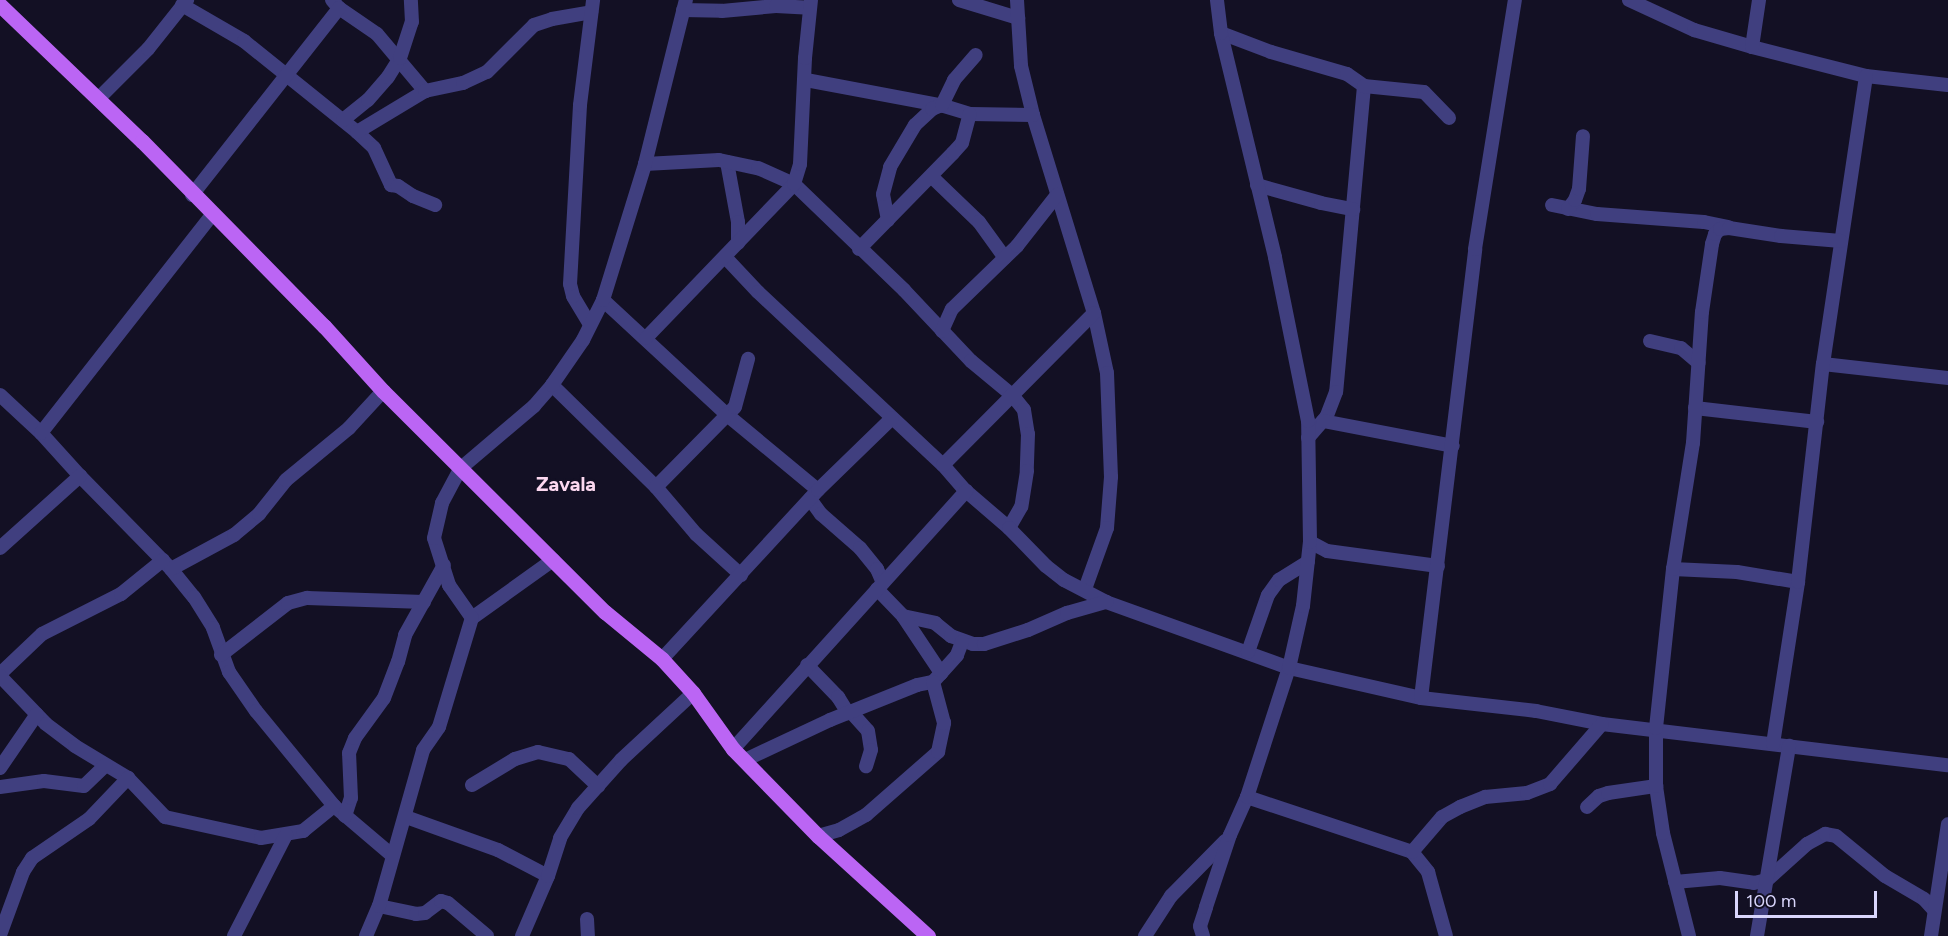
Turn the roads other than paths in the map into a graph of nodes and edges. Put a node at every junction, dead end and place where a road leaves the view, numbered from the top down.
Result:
1 (411, 0) edge
2 (959, 0) edge
3 (1017, 0) edge
4 (1217, 0) edge
5 (1515, 0) edge
6 (1629, 0) edge
7 (1759, 0) edge
8 (1, 2) edge
9 (185, 2) edge
10 (335, 4) edge
11 (810, 4) edge
12 (685, 5) edge
13 (592, 6) edge
14 (1018, 18) junction
15 (1221, 33) junction
16 (1752, 47) junction
17 (976, 55) dead end
18 (400, 58) junction
19 (288, 75) junction
20 (1866, 76) junction
21 (806, 80) junction
22 (1948, 85) edge
23 (1364, 86) junction
24 (425, 91) junction
25 (98, 99) junction
26 (942, 105) junction
27 (970, 114) junction
28 (1033, 115) junction
29 (1449, 118) dead end
30 (343, 120) junction
31 (357, 132) junction
32 (1583, 136) dead end
33 (727, 162) junction
34 (645, 164) junction
35 (932, 177) junction
36 (794, 184) junction
37 (1257, 185) junction
38 (192, 195) junction
39 (1058, 195) junction
40 (435, 205) dead end
41 (1552, 205) dead end
42 (1568, 208) junction
43 (1353, 209) junction
44 (212, 215) junction
45 (888, 220) junction
46 (1729, 228) junction
47 (1841, 241) junction
48 (738, 243) junction
49 (859, 249) junction
50 (725, 257) junction
51 (1005, 258) junction
52 (603, 300) junction
53 (1094, 313) junction
54 (589, 323) junction
55 (942, 331) junction
56 (646, 338) junction
57 (1650, 341) dead end
58 (748, 359) dead end
59 (1699, 363) junction
60 (1823, 364) junction
61 (1948, 378) edge
62 (552, 385) junction
63 (383, 391) junction
64 (1012, 395) junction
65 (3, 404) edge
66 (1695, 408) junction
67 (726, 414) junction
68 (891, 418) junction
69 (1323, 421) junction
70 (1817, 422) junction
71 (41, 433) junction
72 (1308, 438) junction
73 (1454, 446) junction
74 (943, 465) junction
75 (461, 468) junction
76 (80, 476) junction
77 (656, 488) junction
78 (966, 491) junction
79 (814, 494) junction
80 (1009, 528) junction
81 (1310, 542) junction
82 (0, 548) edge
83 (553, 560) junction
84 (1308, 562) junction
85 (167, 564) junction
86 (444, 566) junction
87 (1438, 567) junction
88 (1673, 569) junction
89 (741, 575) junction
90 (1798, 582) junction
91 (880, 586) junction
92 (1085, 589) junction
93 (424, 602) junction
94 (1106, 602) junction
95 (903, 616) junction
96 (472, 618) junction
97 (962, 642) junction
98 (1248, 652) junction
99 (221, 655) junction
100 (662, 659) junction
101 (807, 665) junction
102 (1289, 668) junction
103 (0, 675) edge
104 (937, 677) junction
105 (693, 693) junction
106 (1421, 698) junction
107 (849, 712) junction
108 (37, 714) junction
109 (1602, 724) junction
110 (1656, 728) junction
111 (1773, 744) junction
112 (1789, 746) junction
113 (733, 749) junction
114 (2, 760) edge
115 (745, 760) junction
116 (106, 765) junction
117 (1948, 765) edge
118 (866, 766) dead end
119 (128, 778) junction
120 (472, 785) dead end
121 (598, 786) junction
122 (1656, 786) junction
123 (0, 787) edge
124 (1247, 797) junction
125 (334, 806) junction
126 (1587, 807) dead end
127 (345, 816) junction
128 (406, 818) junction
129 (1948, 824) edge
130 (286, 835) junction
131 (1230, 835) junction
132 (818, 836) junction
133 (1412, 852) junction
134 (393, 856) junction
135 (548, 876) junction
136 (1767, 880) junction
137 (1675, 882) junction
138 (379, 906) junction
139 (1934, 910) junction
140 (587, 919) dead end
141 (0, 935) edge
142 (234, 936) edge
143 (366, 936) edge
144 (487, 936) edge
145 (522, 936) edge
146 (588, 936) edge
147 (928, 936) edge
148 (1144, 936) edge
149 (1203, 936) edge
150 (1446, 936) edge
151 (1689, 936) edge
152 (1757, 936) edge
153 (1931, 936) edge

1 - 18 street
2 - 14 street
3 - 14 street
4 - 15 street
5 - 73 street
6 - 16 street
7 - 16 street
8 - 25 main road
9 - 19 street
9 - 25 street
10 - 18 street
10 - 19 street
11 - 12 street
11 - 21 street
12 - 34 street
13 - 24 street
13 - 54 street
14 - 28 street
15 - 23 street
15 - 37 street
16 - 20 street
17 - 26 street
18 - 24 street
18 - 30 street
19 - 30 street
19 - 38 street
20 - 22 street
20 - 47 street
21 - 26 street
21 - 36 street
23 - 29 street
23 - 43 street
24 - 31 street
25 - 38 main road
26 - 27 street
26 - 45 street
27 - 28 street
27 - 35 street
28 - 39 street
30 - 31 street
31 - 40 street
32 - 42 street
33 - 34 street
33 - 36 street
33 - 48 street
34 - 52 street
35 - 45 street
35 - 51 street
36 - 48 street
36 - 49 street
37 - 43 street
37 - 72 street
38 - 44 main road
39 - 51 street
39 - 53 street
41 - 42 street
42 - 46 street
43 - 69 street
44 - 63 main road
44 - 71 street
45 - 49 street
46 - 47 street
46 - 59 street
47 - 60 street
48 - 50 street
49 - 55 street
50 - 56 street
50 - 68 street
51 - 55 street
52 - 54 street
52 - 56 street
53 - 64 street
53 - 92 street
54 - 62 street
55 - 64 street
56 - 67 street
57 - 59 street
58 - 67 street
59 - 66 street
60 - 61 street
60 - 70 street
62 - 75 street
62 - 77 street
63 - 75 main road
63 - 85 street
64 - 74 street
64 - 80 street
65 - 71 street
66 - 70 street
66 - 88 street
67 - 77 street
67 - 79 street
68 - 74 street
68 - 79 street
69 - 72 street
69 - 73 street
70 - 90 street
71 - 76 street
72 - 81 street
73 - 87 street
74 - 78 street
75 - 83 main road
75 - 86 street
76 - 82 street
76 - 85 street
77 - 89 street
78 - 80 street
78 - 91 street
79 - 89 street
79 - 91 street
80 - 92 street
81 - 84 street
81 - 87 street
83 - 96 street
83 - 100 main road
84 - 98 street
84 - 102 street
85 - 99 street
85 - 103 street
86 - 93 street
86 - 96 street
87 - 106 street
88 - 90 street
88 - 110 street
89 - 100 street
90 - 111 street
91 - 95 street
91 - 101 street
92 - 94 street
93 - 99 street
93 - 127 street
94 - 97 street
94 - 98 street
95 - 97 street
95 - 104 street
96 - 128 street
97 - 104 street
98 - 102 street
99 - 125 street
100 - 105 main road
101 - 107 street
101 - 113 street
102 - 106 street
102 - 124 street
103 - 108 street
104 - 107 street
104 - 132 street
105 - 113 main road
105 - 121 street
106 - 109 street
107 - 115 street
107 - 118 street
108 - 114 street
108 - 116 street
109 - 110 street
109 - 133 street
110 - 111 street
110 - 122 street
111 - 112 street
112 - 117 street
112 - 136 street
113 - 115 main road
115 - 132 main road
116 - 119 street
116 - 123 street
119 - 130 street
119 - 141 street
120 - 121 street
121 - 135 street
122 - 126 street
122 - 137 street
124 - 131 street
124 - 133 street
125 - 127 street
125 - 130 street
127 - 134 street
128 - 134 street
128 - 135 street
129 - 139 street
130 - 142 street
131 - 148 street
131 - 149 street
132 - 147 main road
133 - 150 street
134 - 138 street
135 - 145 street
136 - 137 street
136 - 139 street
136 - 152 street
137 - 151 street
138 - 143 street
138 - 144 street
139 - 153 street
140 - 146 street

